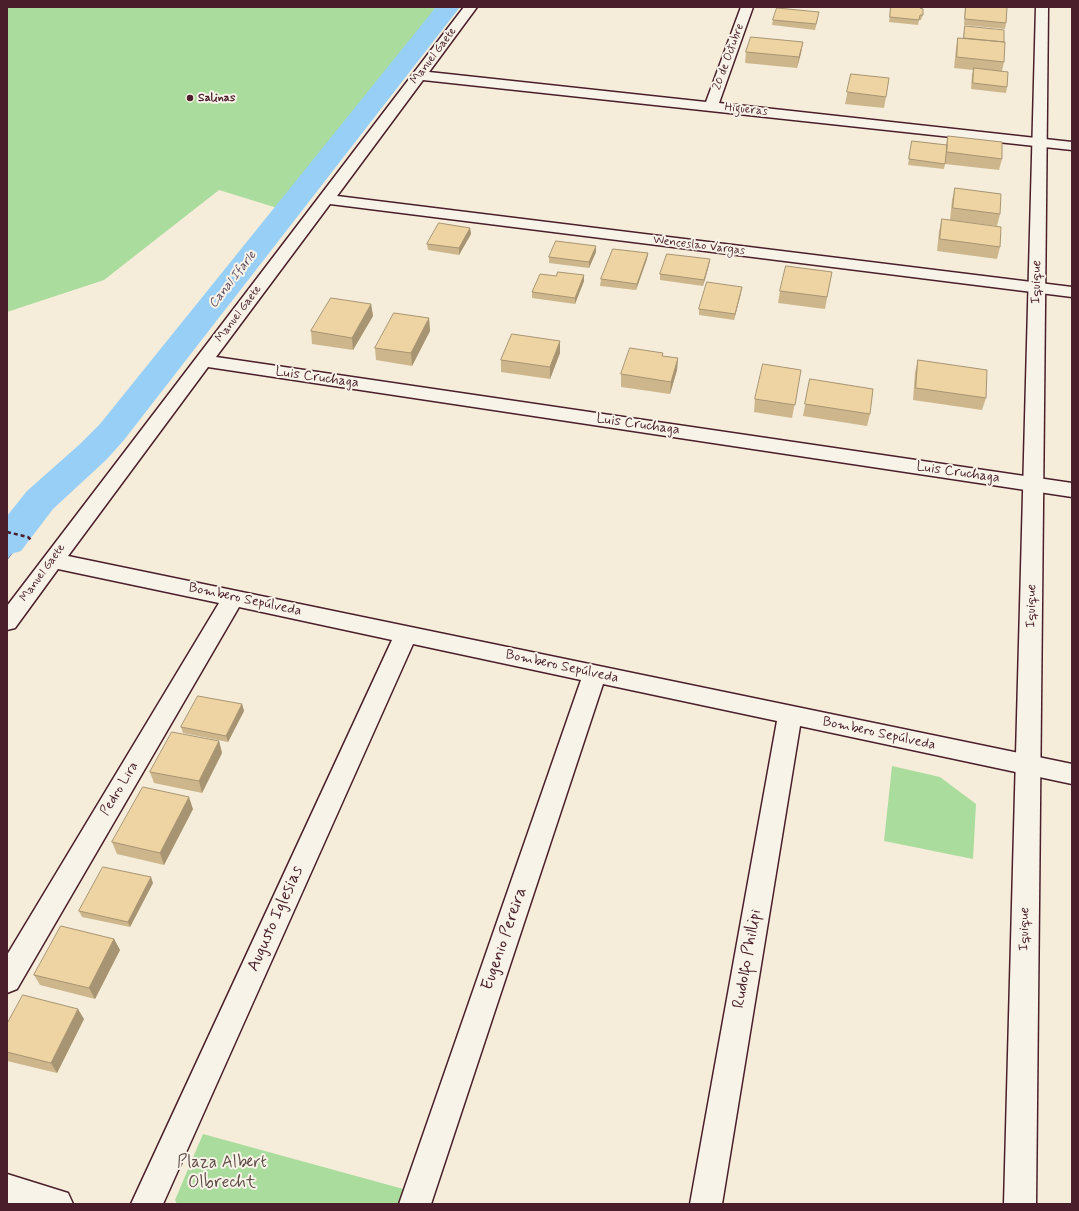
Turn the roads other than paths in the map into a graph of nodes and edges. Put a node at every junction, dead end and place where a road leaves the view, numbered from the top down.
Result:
1 (471, 7) edge
2 (747, 7) edge
3 (1042, 7) edge
4 (420, 75) junction
5 (711, 106) junction
6 (1040, 142) junction
7 (1072, 146) edge
8 (326, 199) junction
9 (1037, 288) junction
10 (1072, 292) edge
11 (203, 361) junction
12 (1034, 484) junction
13 (1072, 490) edge
14 (52, 560) junction
15 (233, 598) junction
16 (7, 622) edge
17 (406, 634) junction
18 (595, 674) junction
19 (790, 715) junction
20 (1028, 765) junction
21 (1072, 774) edge
22 (7, 980) edge
23 (7, 1189) edge
24 (57, 1204) edge
25 (147, 1204) edge
26 (415, 1204) edge
27 (706, 1204) edge
28 (1020, 1204) edge

1 - 4 street, Manuel Gaete
2 - 5 street, 20 de Octubre
3 - 6 street, Iquique
4 - 5 street, Higueras
4 - 8 street, Manuel Gaete
5 - 6 street, Higueras
6 - 7 street, Higueras
6 - 9 street, Iquique
8 - 9 street, Wenceslao Vargas
8 - 11 street, Manuel Gaete
9 - 10 street, Wenceslao Vargas
9 - 12 street, Iquique
11 - 12 street, Luis Cruchaga
11 - 14 street, Manuel Gaete
12 - 13 street, Luis Cruchaga
12 - 20 street, Iquique
14 - 15 street, Bombero Sepúlveda
14 - 16 street, Manuel Gaete
15 - 17 street, Bombero Sepúlveda
15 - 22 street, Pedro Lira
17 - 18 street, Bombero Sepúlveda
17 - 25 street, Augusto Iglesias
18 - 19 street, Bombero Sepúlveda
18 - 26 street, Eugenio Pereira
19 - 20 street, Bombero Sepúlveda
19 - 27 street, Rudolfo Phillipi
20 - 21 street, Bombero Sepúlveda
20 - 28 street, Iquique
23 - 24 street

